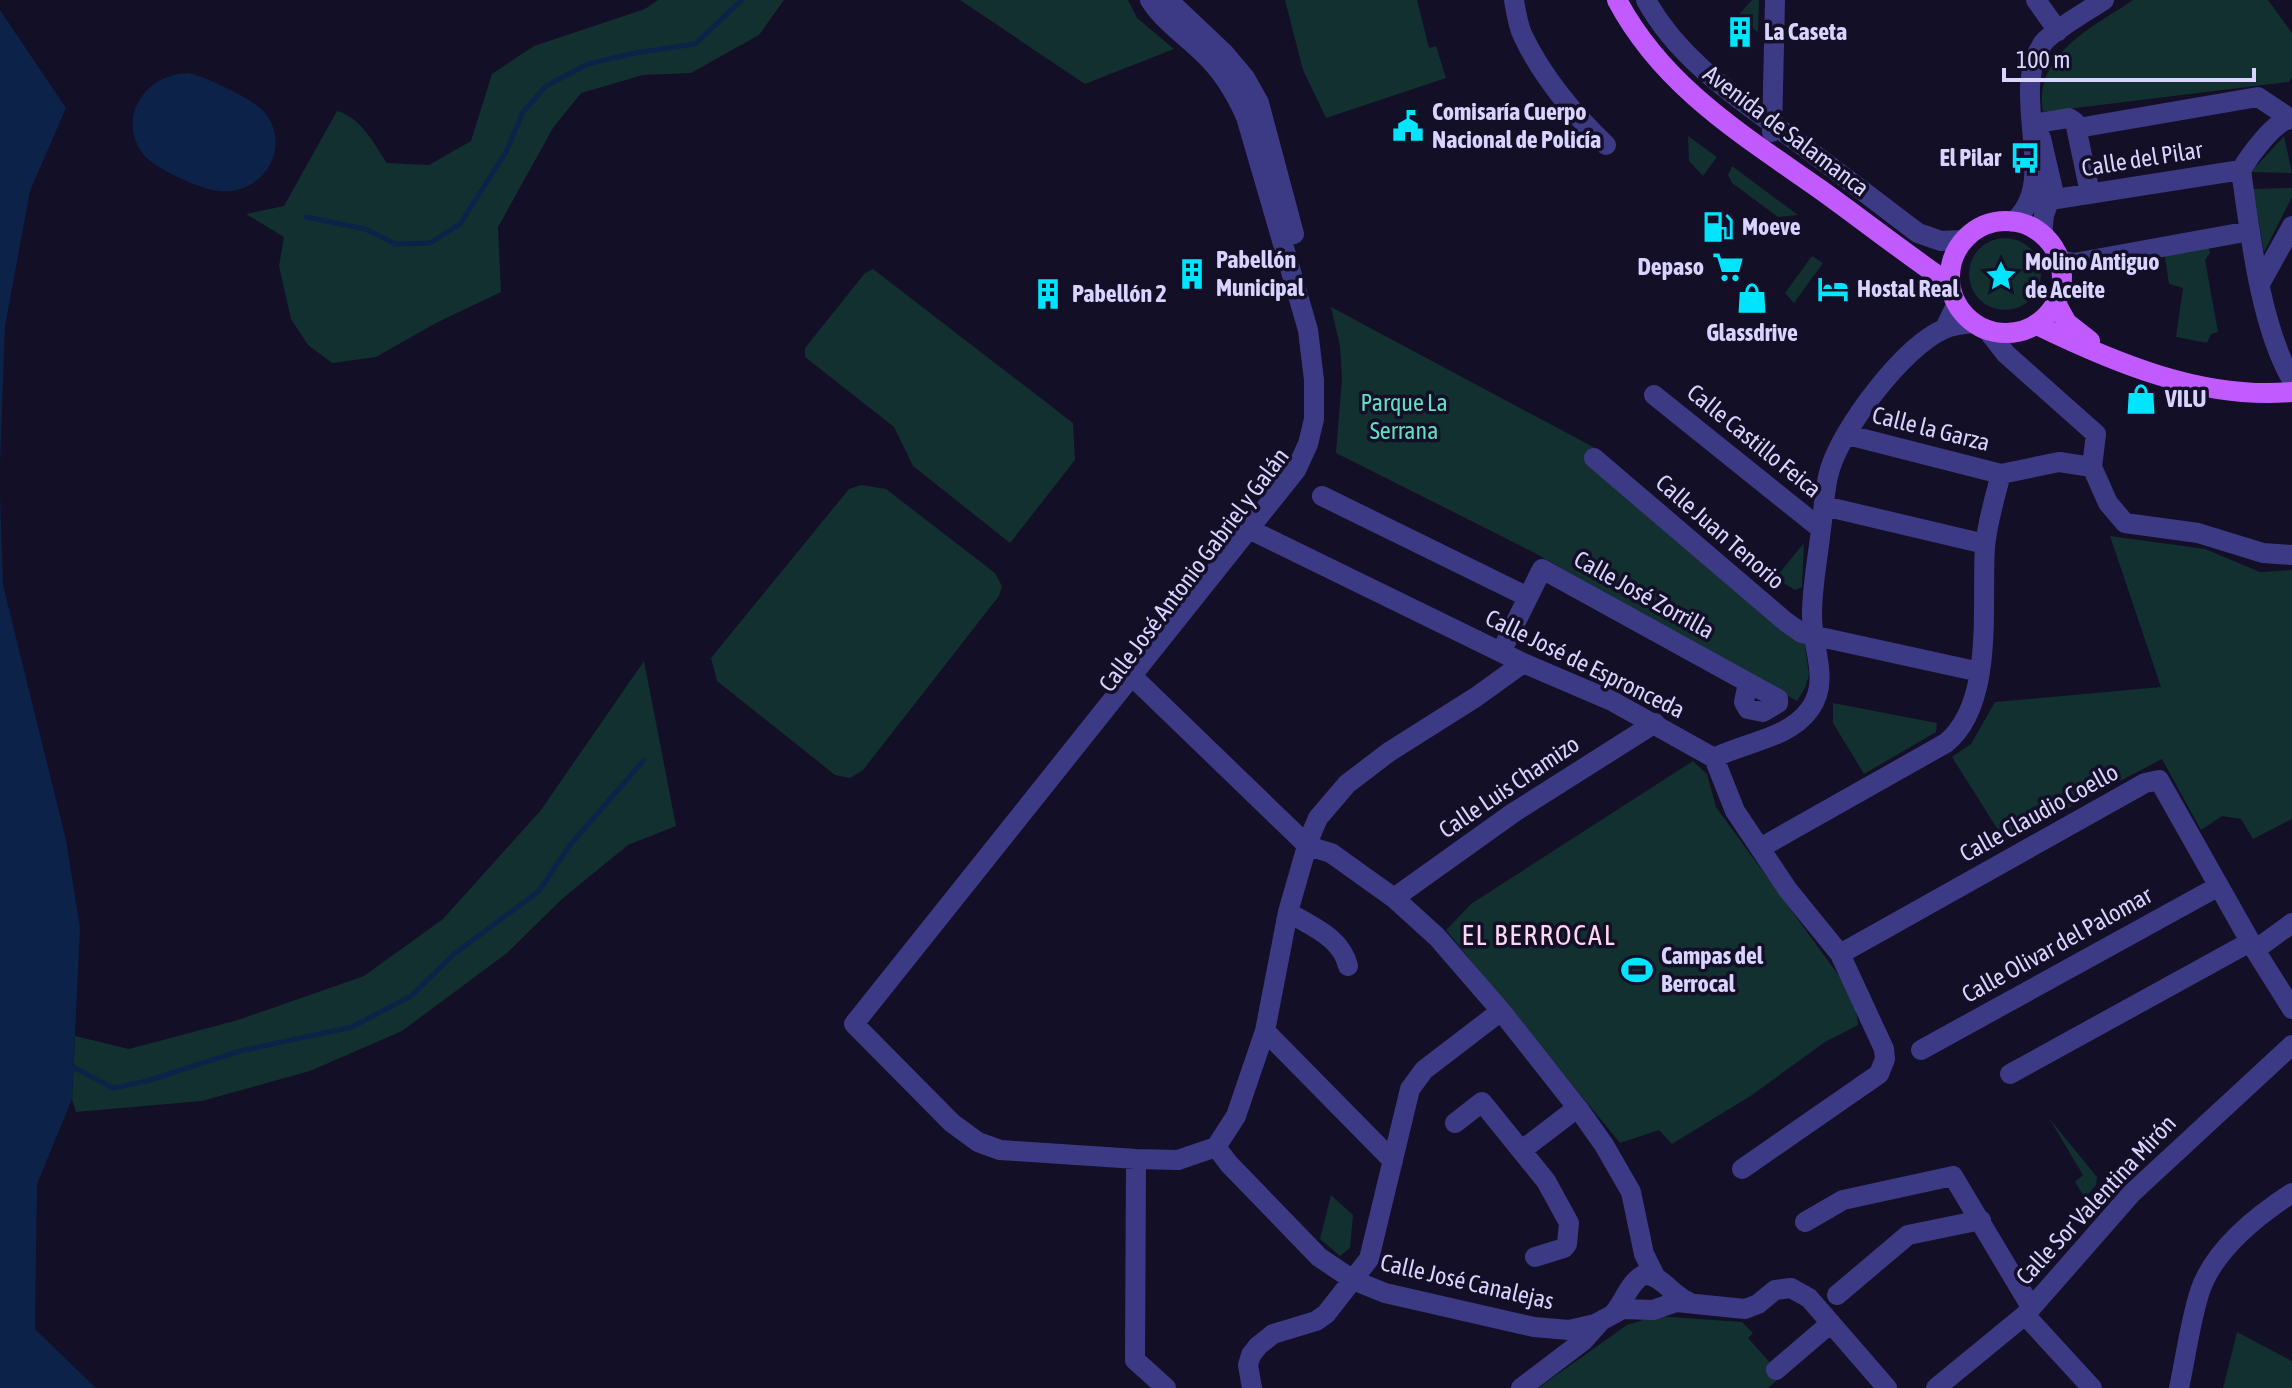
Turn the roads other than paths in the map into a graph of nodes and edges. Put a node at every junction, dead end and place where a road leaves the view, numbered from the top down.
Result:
1 (1514, 0) edge
2 (1617, 0) edge
3 (1646, 0) edge
4 (1775, 0) edge
5 (2036, 0) edge
6 (2104, 0) edge
7 (1164, 1) edge
8 (2058, 31) junction
9 (2029, 92) junction
10 (2292, 119) edge
11 (2038, 123) junction
12 (1773, 124) junction
13 (2078, 128) junction
14 (1606, 145) dead end
15 (1771, 156) junction
16 (2241, 170) junction
17 (2090, 193) junction
18 (2050, 200) junction
19 (2013, 222) junction
20 (2292, 226) edge
21 (2250, 231) junction
22 (2042, 235) junction
23 (1959, 247) junction
24 (1906, 254) junction
25 (2060, 260) junction
26 (2261, 282) junction
27 (1954, 294) junction
28 (2056, 303) junction
29 (2037, 325) junction
30 (1945, 328) junction
31 (1990, 329) junction
32 (2292, 382) edge
33 (2292, 392) edge
34 (1654, 395) dead end
35 (1848, 435) junction
36 (1594, 458) dead end
37 (2092, 467) junction
38 (2001, 474) junction
39 (1322, 496) dead end
40 (1824, 506) junction
41 (1821, 529) junction
42 (1257, 533) junction
43 (1985, 544) junction
44 (2292, 555) edge
45 (1528, 597) junction
46 (1816, 636) junction
47 (1501, 652) junction
48 (1523, 663) junction
49 (1980, 672) junction
50 (1136, 681) junction
51 (1748, 683) dead end
52 (1655, 723) junction
53 (1714, 758) junction
54 (1277, 816) junction
55 (1318, 818) junction
56 (1308, 846) junction
57 (1760, 848) junction
58 (1331, 853) junction
59 (2219, 886) junction
60 (1394, 898) junction
61 (1288, 912) junction
62 (2292, 923) edge
63 (2252, 946) junction
64 (1840, 954) junction
65 (1348, 966) dead end
66 (2292, 1009) edge
67 (1501, 1011) junction
68 (1265, 1031) junction
69 (2292, 1045) edge
70 (1921, 1050) dead end
71 (2010, 1074) dead end
72 (1577, 1108) junction
73 (1455, 1123) dead end
74 (1216, 1147) junction
75 (1522, 1150) junction
76 (1136, 1159) junction
77 (1393, 1161) junction
78 (1742, 1169) dead end
79 (2292, 1193) edge
80 (1981, 1220) junction
81 (1805, 1222) dead end
82 (1535, 1257) dead end
83 (1353, 1280) junction
84 (1660, 1281) junction
85 (1837, 1295) dead end
86 (1643, 1302) junction
87 (1689, 1302) junction
88 (2028, 1311) junction
89 (1608, 1316) junction
90 (1831, 1323) junction
91 (1553, 1330) junction
92 (1560, 1358) junction
93 (1776, 1370) dead end
94 (1166, 1388) edge
95 (1252, 1388) edge
96 (1521, 1388) edge
97 (1887, 1388) edge
98 (1936, 1388) edge
99 (2092, 1388) edge
100 (2179, 1388) edge

1 - 14 street
2 - 15 main road, Avenida de Salamanca
3 - 12 street
4 - 12 street
5 - 8 street
6 - 8 street
7 - 42 street, Calle José Antonio Gabriel y Galán
7 - 50 street, Calle José Antonio Gabriel y Galán
8 - 9 street
9 - 11 street
9 - 19 street
10 - 13 street
10 - 16 street
11 - 13 street
11 - 18 street
12 - 15 street
12 - 23 street
13 - 17 street
15 - 24 main road, Avenida de Salamanca
16 - 17 street, Calle del Pilar
16 - 21 street
17 - 18 street, Calle del Pilar
18 - 22 street
19 - 22 main road
19 - 23 main road
20 - 26 street
21 - 25 street
21 - 26 street
22 - 25 main road
23 - 24 main road
23 - 27 main road
24 - 27 main road, Avenida de Salamanca
25 - 28 main road
26 - 32 street
27 - 30 street
27 - 31 main road
28 - 29 main road
28 - 32 main road
29 - 31 main road
29 - 33 main road
30 - 31 street
30 - 35 street
31 - 37 street
34 - 41 street, Calle Castillo Feica
35 - 38 street, Calle la Garza
35 - 40 street
36 - 46 street, Calle Juan Tenorio
37 - 38 street
37 - 44 street
38 - 43 street
39 - 45 street
40 - 41 street
40 - 43 street
41 - 46 street
42 - 47 street, Calle José de Espronceda
42 - 50 street, Calle José Antonio Gabriel y Galán
43 - 49 street
45 - 47 street, Calle José Zorrilla
45 - 51 street, Calle José Zorrilla
46 - 49 street
46 - 53 street
47 - 48 street, Calle José de Espronceda
48 - 52 street, Calle José de Espronceda
48 - 55 street
49 - 57 street
50 - 54 street
50 - 76 street, Calle José Antonio Gabriel y Galán
52 - 53 street, Calle José de Espronceda
52 - 60 street, Calle Luis Chamizo
53 - 57 street
54 - 55 street
54 - 56 street
55 - 56 street
55 - 58 street
56 - 58 street
56 - 61 street
57 - 64 street
58 - 60 street
59 - 63 street, Calle Claudio Coello
59 - 64 street, Calle Claudio Coello
59 - 70 street, Calle Olivar del Palomar
60 - 67 street
61 - 65 street
61 - 68 street
62 - 63 street
63 - 66 street, Calle Claudio Coello
63 - 71 street
64 - 78 street
67 - 72 street
67 - 77 street
68 - 74 street
68 - 77 street
69 - 88 street, Calle Sor Valentina Mirón
72 - 75 street
72 - 84 street
73 - 75 street
74 - 76 street
74 - 83 street, Calle José Canalejas
75 - 82 street
76 - 94 street
77 - 83 street
79 - 100 street
80 - 81 street
80 - 85 street
80 - 88 street
83 - 91 street, Calle José Canalejas
83 - 95 street
84 - 86 street
84 - 86 street
84 - 87 street, Calle José Canalejas
86 - 87 street, Calle José Canalejas
86 - 89 street, Calle José Canalejas
87 - 90 street, Calle José Canalejas
88 - 98 street, Calle Sor Valentina Mirón
88 - 99 street
89 - 91 street, Calle José Canalejas
89 - 92 street
90 - 93 street
90 - 97 street, Calle José Canalejas
91 - 92 street
92 - 96 street

